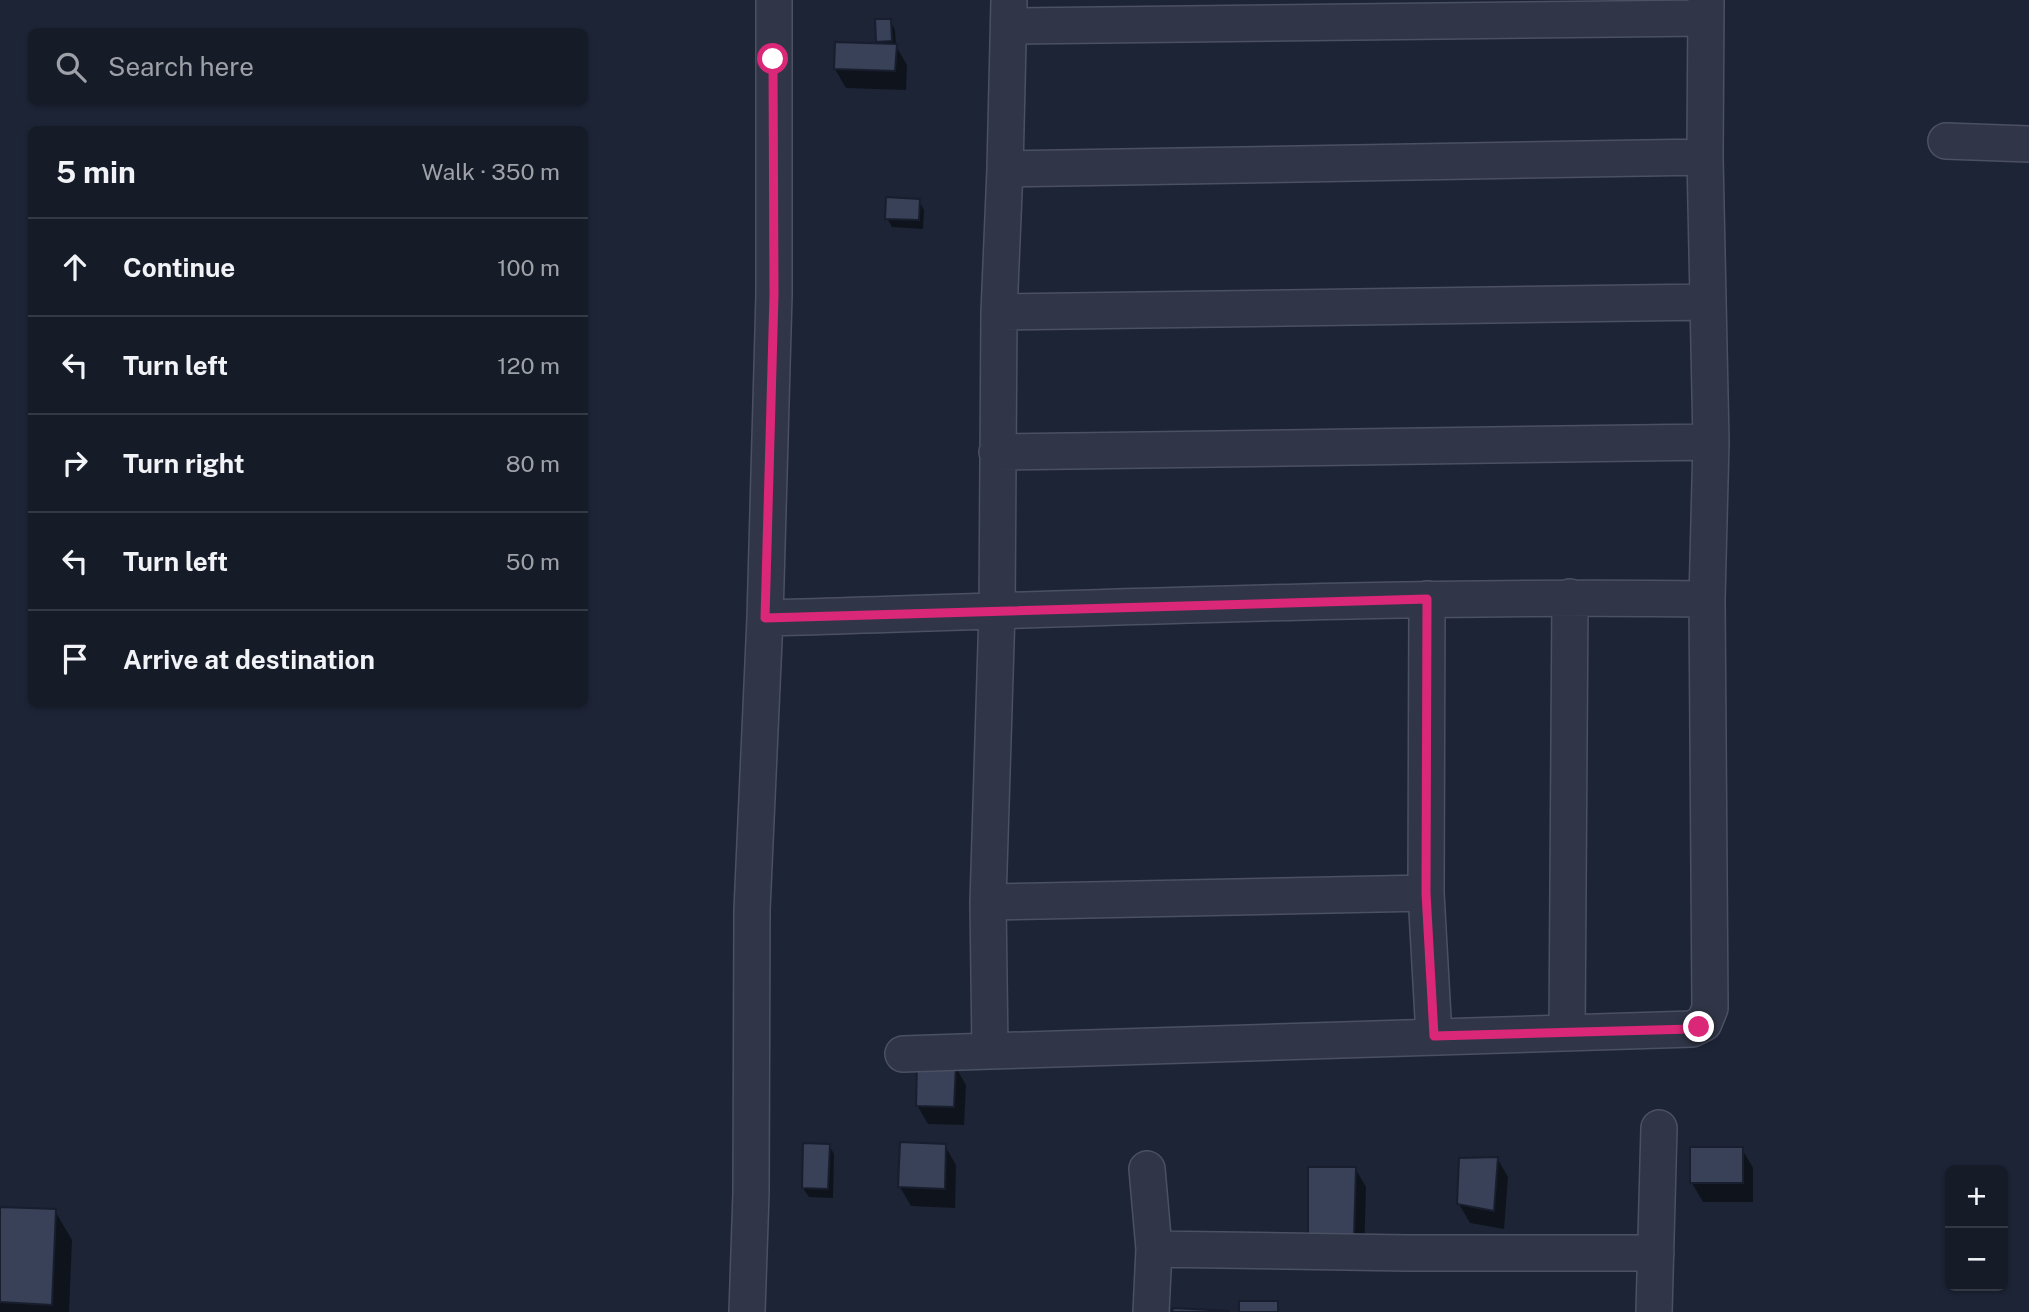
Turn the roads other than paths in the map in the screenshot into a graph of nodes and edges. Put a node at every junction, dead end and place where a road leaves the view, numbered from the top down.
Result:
1 (774, 0) edge
2 (1706, 9) edge
3 (1009, 13) edge
4 (1946, 141) dead end
5 (2029, 144) edge
6 (1705, 157) junction
7 (1005, 169) junction
8 (1708, 302) junction
9 (999, 312) junction
10 (1711, 442) junction
11 (997, 452) junction
12 (1570, 597) junction
13 (1427, 599) junction
14 (1707, 599) junction
15 (997, 611) junction
16 (765, 618) junction
17 (1426, 893) junction
18 (988, 902) junction
19 (1567, 1033) junction
20 (1434, 1036) junction
21 (990, 1051) junction
22 (902, 1054) dead end
23 (1658, 1128) dead end
24 (1147, 1169) dead end
25 (1154, 1249) junction
26 (1656, 1253) junction
27 (747, 1312) edge
28 (1151, 1312) edge
29 (1654, 1312) edge

1 - 16 street
2 - 3 street
2 - 6 street
3 - 7 street
4 - 5 street
6 - 7 street
6 - 8 street
7 - 9 street
8 - 9 street
8 - 10 street
9 - 11 street
10 - 11 street
10 - 14 street
11 - 15 street
12 - 13 street
12 - 14 street
12 - 19 street
13 - 15 street
13 - 17 street
14 - 19 street
15 - 16 street
15 - 18 street
16 - 27 street
17 - 18 street
17 - 20 street
18 - 21 street
19 - 20 street
20 - 21 street
21 - 22 street
23 - 26 street
24 - 25 street
25 - 26 street
25 - 28 street
26 - 29 street

